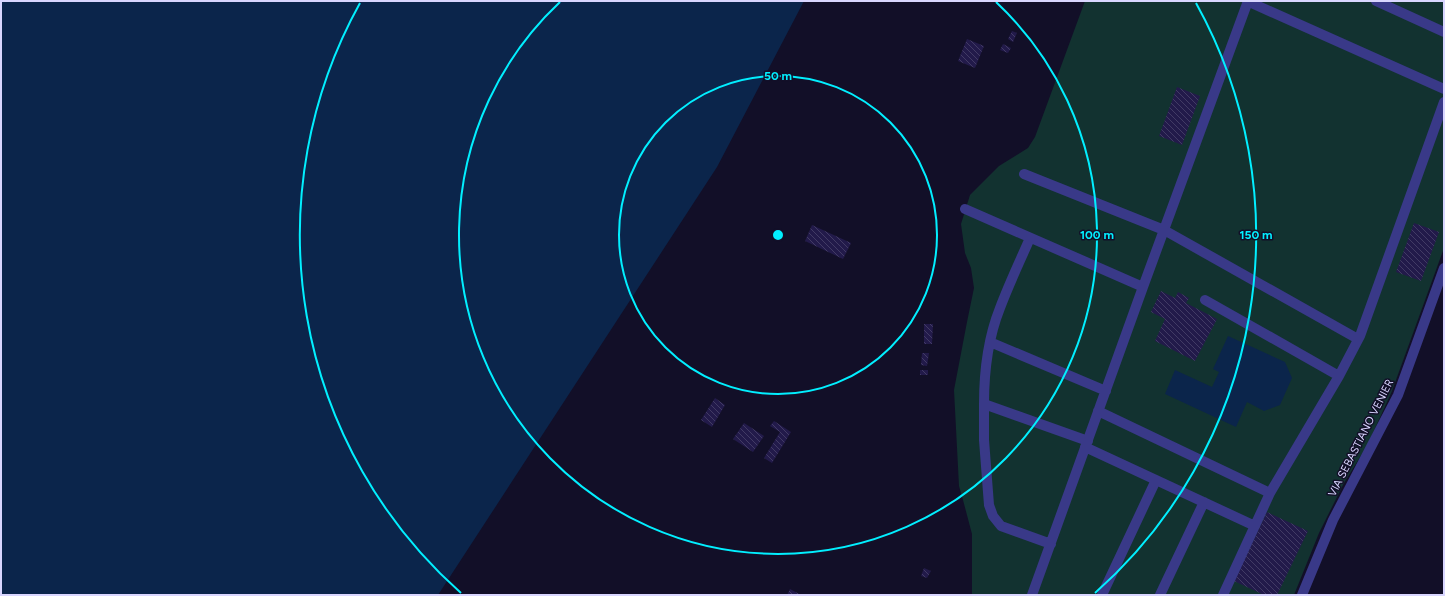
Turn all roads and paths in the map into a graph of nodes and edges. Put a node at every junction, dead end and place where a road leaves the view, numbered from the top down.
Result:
1 (1248, 1) edge
2 (1376, 1) edge
3 (1444, 32) edge
4 (1444, 89) edge
5 (1444, 102) edge
6 (1024, 174) dead end
7 (965, 209) dead end
8 (1164, 230) junction
9 (1030, 238) junction
10 (1444, 268) edge
11 (1143, 287) junction
12 (1205, 300) dead end
13 (1358, 339) junction
14 (990, 342) junction
15 (1339, 376) junction
16 (1106, 391) junction
17 (984, 404) junction
18 (1098, 411) junction
19 (1086, 444) junction
20 (1156, 480) junction
21 (1270, 493) junction
22 (1204, 502) junction
23 (1255, 526) junction
24 (1051, 544) junction
25 (1032, 595) edge
26 (1102, 595) edge
27 (1160, 595) edge
28 (1223, 595) edge
29 (1302, 595) edge

1 - 4 street
1 - 8 street
2 - 3 street
5 - 13 street
6 - 8 street
7 - 9 street
8 - 11 street
8 - 13 street
9 - 11 street
9 - 14 street
10 - 29 street, VIA SEBASTIANO VENIER
11 - 16 street
12 - 15 street
13 - 15 street
14 - 16 street
14 - 17 street
15 - 21 street
16 - 18 street
17 - 19 street
17 - 24 street
18 - 19 street
18 - 21 street
19 - 20 street
19 - 24 street
20 - 22 street
20 - 26 street
21 - 23 street
22 - 23 street
22 - 27 street
23 - 28 street
24 - 25 street

